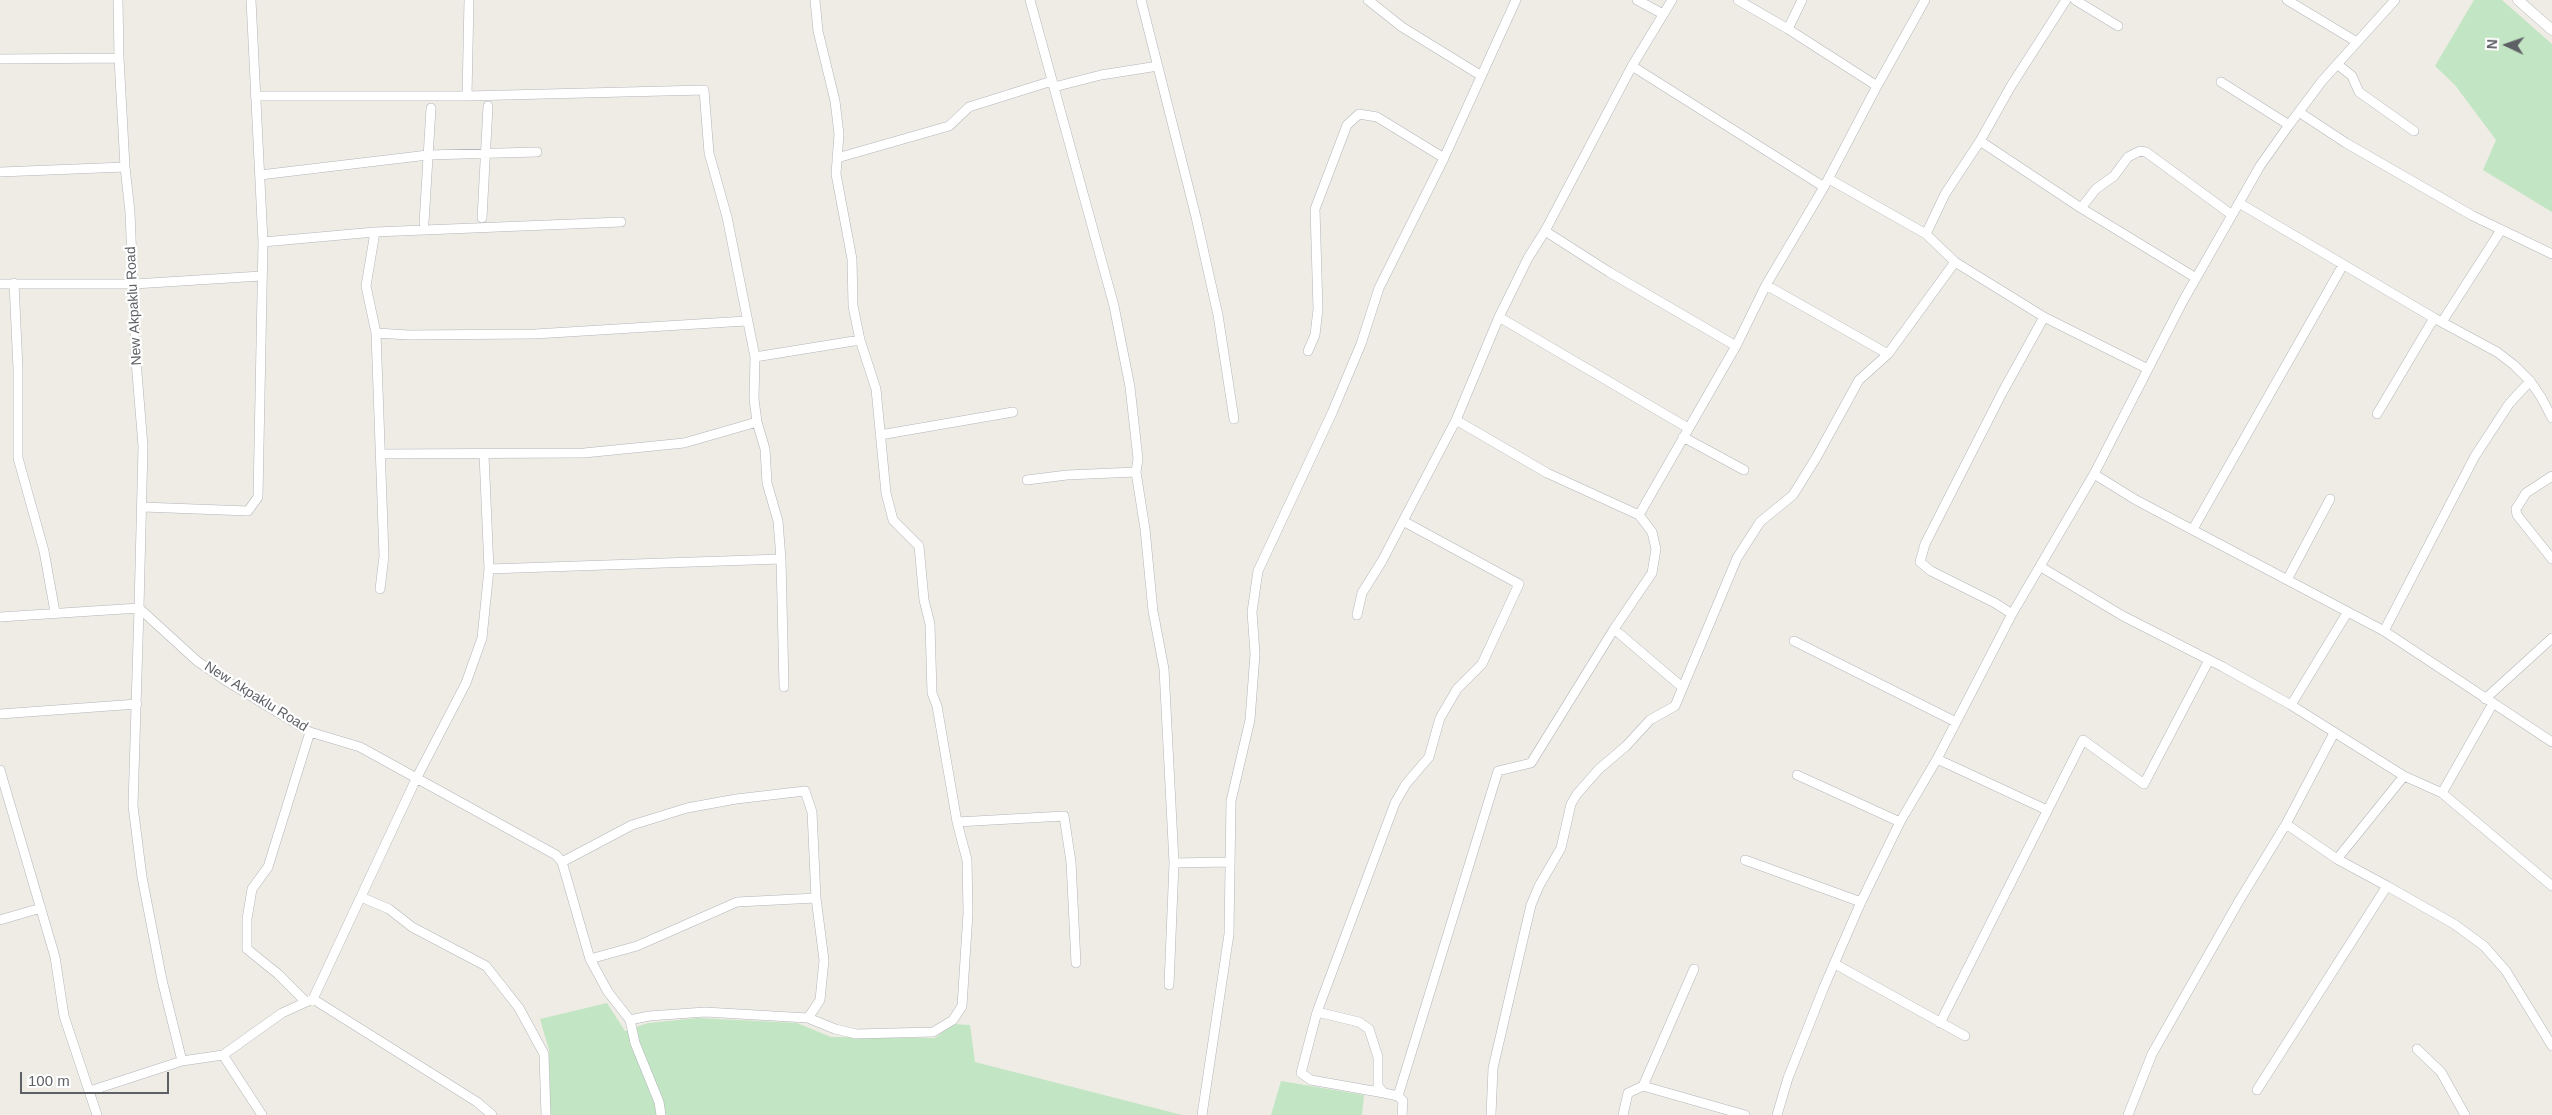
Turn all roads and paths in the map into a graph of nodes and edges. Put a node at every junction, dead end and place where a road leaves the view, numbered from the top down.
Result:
1 (118, 0) edge
2 (251, 0) edge
3 (469, 0) edge
4 (815, 0) edge
5 (1030, 0) edge
6 (1142, 0) edge
7 (1368, 0) edge
8 (1516, 0) edge
9 (1637, 0) edge
10 (1672, 0) edge
11 (1738, 0) edge
12 (1802, 0) edge
13 (1925, 0) edge
14 (2066, 0) edge
15 (2075, 0) edge
16 (2287, 0) edge
17 (2395, 0) edge
18 (2518, 0) edge
19 (1664, 14) junction
20 (2118, 26) dead end
21 (1788, 29) junction
22 (2552, 30) edge
23 (2357, 42) junction
24 (119, 58) junction
25 (0, 59) edge
26 (2337, 64) junction
27 (1158, 66) junction
28 (1632, 66) junction
29 (1480, 75) junction
30 (2221, 82) dead end
31 (1053, 84) junction
32 (1877, 86) junction
33 (255, 96) junction
34 (467, 96) junction
35 (488, 106) dead end
36 (431, 108) dead end
37 (2298, 112) junction
38 (2289, 125) junction
39 (2414, 131) dead end
40 (1980, 141) junction
41 (537, 152) dead end
42 (485, 154) junction
43 (428, 155) junction
44 (838, 158) junction
45 (1444, 158) junction
46 (125, 167) junction
47 (0, 172) edge
48 (260, 175) junction
49 (1826, 183) junction
50 (2239, 203) junction
51 (2081, 208) junction
52 (2232, 215) junction
53 (482, 218) dead end
54 (621, 222) dead end
55 (424, 223) dead end
56 (2501, 230) junction
57 (1545, 231) junction
58 (375, 232) junction
59 (1926, 234) junction
60 (263, 242) junction
61 (2552, 254) edge
62 (1955, 262) junction
63 (2343, 264) junction
64 (261, 276) junction
65 (2196, 278) junction
66 (14, 283) junction
67 (0, 284) edge
68 (134, 284) junction
69 (1766, 286) junction
70 (1499, 317) junction
71 (2044, 317) junction
72 (746, 320) junction
73 (2438, 320) junction
74 (376, 333) junction
75 (860, 340) junction
76 (1736, 346) junction
77 (1308, 351) dead end
78 (1888, 354) junction
79 (755, 357) junction
80 (2148, 369) junction
81 (2530, 382) junction
82 (1013, 412) dead end
83 (2378, 414) dead end
84 (2552, 418) edge
85 (1234, 419) dead end
86 (1456, 420) junction
87 (757, 422) junction
88 (1685, 432) junction
89 (880, 435) junction
90 (381, 454) junction
91 (484, 455) junction
92 (1744, 470) dead end
93 (1136, 472) junction
94 (2094, 474) junction
95 (2552, 476) edge
96 (1027, 480) dead end
97 (2330, 498) dead end
98 (142, 507) junction
99 (1639, 515) junction
100 (1403, 521) junction
101 (2193, 529) junction
102 (782, 559) junction
103 (2552, 559) edge
104 (2041, 568) junction
105 (489, 569) junction
106 (2288, 578) junction
107 (380, 589) dead end
108 (139, 608) junction
109 (55, 612) junction
110 (2348, 613) junction
111 (2012, 614) junction
112 (1357, 615) dead end
113 (0, 617) edge
114 (1614, 629) junction
115 (2384, 631) junction
116 (2552, 638) edge
117 (1794, 641) dead end
118 (2209, 660) junction
119 (784, 687) dead end
120 (1682, 687) junction
121 (2488, 702) junction
122 (137, 704) junction
123 (2291, 705) junction
124 (0, 714) edge
125 (1956, 722) junction
126 (310, 732) junction
127 (2334, 733) junction
128 (2552, 742) edge
129 (1937, 759) junction
130 (0, 770) edge
131 (1796, 774) dead end
132 (2404, 776) junction
133 (416, 778) junction
134 (2442, 793) junction
135 (2047, 810) junction
136 (957, 822) junction
137 (1900, 822) junction
138 (2286, 824) junction
139 (2337, 859) junction
140 (1745, 860) dead end
141 (562, 862) junction
142 (1228, 862) junction
143 (1174, 863) junction
144 (2387, 886) junction
145 (2552, 886) edge
146 (361, 897) junction
147 (816, 898) junction
148 (1861, 902) junction
149 (41, 908) junction
150 (0, 920) edge
151 (590, 959) junction
152 (1076, 963) dead end
153 (1835, 964) junction
154 (1694, 969) dead end
155 (1169, 985) dead end
156 (310, 1000) junction
157 (1317, 1012) junction
158 (808, 1018) junction
159 (630, 1020) junction
160 (1940, 1023) junction
161 (1965, 1036) dead end
162 (2552, 1046) edge
163 (2417, 1049) dead end
164 (223, 1055) junction
165 (182, 1061) junction
166 (1643, 1086) junction
167 (2257, 1090) dead end
168 (90, 1091) junction
169 (1384, 1093) junction
170 (1398, 1096) junction
171 (97, 1115) edge
172 (262, 1115) edge
173 (492, 1115) edge
174 (546, 1115) edge
175 (661, 1115) edge
176 (1202, 1115) edge
177 (1402, 1115) edge
178 (1491, 1115) edge
179 (1623, 1115) edge
180 (1745, 1115) edge
181 (1777, 1115) edge
182 (2128, 1115) edge
183 (2465, 1115) edge

1 - 24 street, New Akpaklu Road
2 - 33 street
3 - 34 street
4 - 44 street
5 - 31 street
6 - 27 street
7 - 29 street
8 - 29 street
9 - 19 street
10 - 19 street
11 - 21 street
12 - 21 street
13 - 32 street
14 - 40 street
15 - 20 street
16 - 23 street
17 - 23 street
18 - 22 street
19 - 28 street
21 - 32 street
23 - 26 street
24 - 25 street
24 - 46 street, New Akpaklu Road
26 - 37 street
26 - 39 street
27 - 31 street
27 - 85 street
28 - 49 street
28 - 57 street
29 - 45 street
30 - 38 street
31 - 44 street
31 - 93 street
32 - 49 street
33 - 34 street
33 - 48 street
34 - 72 street
35 - 42 street
36 - 43 street
37 - 38 street
37 - 56 street
38 - 50 street
40 - 51 street
40 - 59 street
41 - 42 street
42 - 43 street
42 - 53 street
43 - 48 street
43 - 55 street
44 - 75 street
45 - 77 street
45 - 142 street
46 - 47 street
46 - 68 street, New Akpaklu Road
48 - 60 street
49 - 59 street
49 - 69 street
50 - 52 street
50 - 63 street
51 - 52 street
51 - 65 street
52 - 65 street
54 - 58 street
56 - 61 street
56 - 73 street
57 - 70 street
57 - 76 street
58 - 60 street
58 - 74 street
59 - 62 street
60 - 64 street
62 - 71 street
62 - 78 street
63 - 73 street
63 - 101 street
64 - 68 street
64 - 98 street
65 - 80 street
66 - 67 street
66 - 68 street
66 - 109 street
68 - 98 street, New Akpaklu Road
69 - 76 street
69 - 78 street
70 - 86 street
70 - 88 street
71 - 80 street
71 - 111 street
72 - 74 street
72 - 79 street
73 - 81 street
73 - 83 street
74 - 90 street
75 - 79 street
75 - 89 street
76 - 88 street
78 - 120 street
79 - 87 street
80 - 94 street
81 - 84 street
81 - 115 street
82 - 89 street
86 - 99 street
86 - 100 street
87 - 91 street
87 - 102 street
88 - 92 street
88 - 99 street
89 - 136 street
90 - 91 street
90 - 107 street
91 - 105 street
93 - 96 street
93 - 143 street
94 - 101 street
94 - 104 street
95 - 103 street
97 - 106 street
98 - 108 street, New Akpaklu Road
99 - 114 street
100 - 112 street
100 - 157 street
101 - 106 street
102 - 105 street
102 - 119 street
104 - 111 street
104 - 118 street
105 - 133 street
106 - 110 street
108 - 109 street
108 - 122 street
108 - 126 street, New Akpaklu Road
109 - 113 street
110 - 115 street
110 - 123 street
111 - 125 street
114 - 120 street
114 - 170 street
115 - 121 street
116 - 121 street
117 - 125 street
118 - 123 street
118 - 135 street
120 - 178 street
121 - 128 street
121 - 134 street
122 - 124 street
122 - 165 street
123 - 127 street
125 - 129 street
126 - 133 street, New Akpaklu Road
126 - 156 street
127 - 132 street
127 - 138 street
129 - 135 street
129 - 137 street
130 - 149 street
131 - 137 street
132 - 134 street
132 - 139 street
133 - 141 street, New Akpaklu Road
133 - 146 street
134 - 145 street
135 - 160 street
136 - 152 street
136 - 158 street
137 - 148 street
138 - 139 street
138 - 182 street
139 - 144 street
140 - 148 street
141 - 147 street
141 - 151 street
142 - 143 street
142 - 176 street
143 - 155 street
144 - 162 street
144 - 167 street
146 - 156 street
146 - 174 street
147 - 151 street
147 - 158 street
148 - 153 street
149 - 150 street
149 - 168 street
151 - 159 street
153 - 160 street
153 - 181 street
154 - 166 street
156 - 164 street
156 - 173 street
157 - 169 street
157 - 169 street
158 - 159 street
159 - 175 street
160 - 161 street
163 - 183 street
164 - 165 street
164 - 172 street
165 - 168 street
166 - 179 street
166 - 180 street
168 - 171 street
169 - 170 street
170 - 177 street

